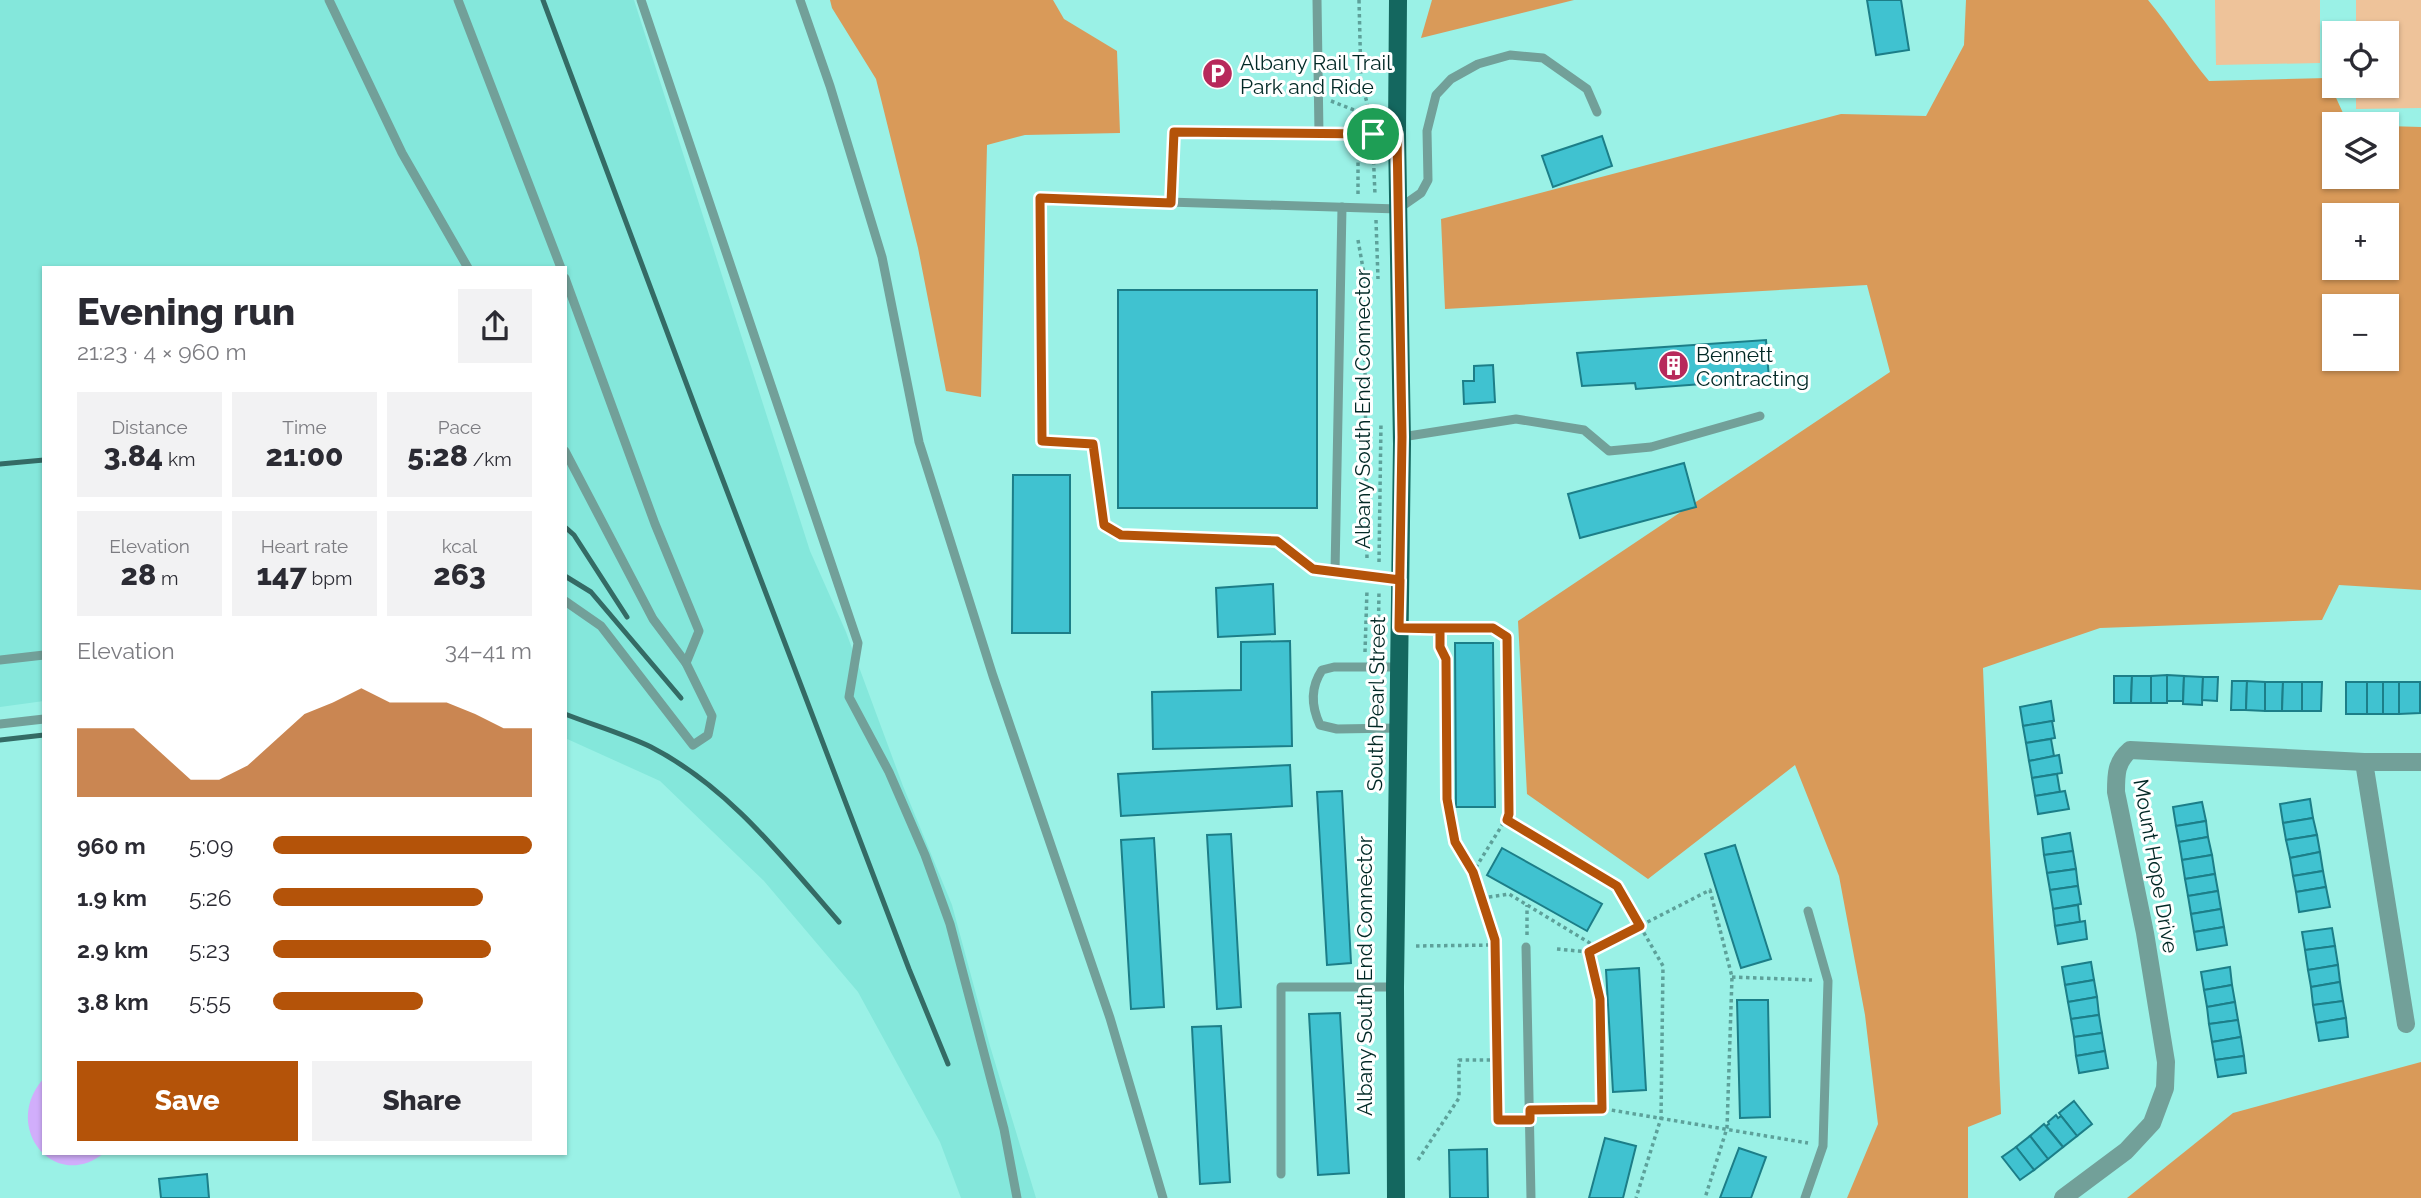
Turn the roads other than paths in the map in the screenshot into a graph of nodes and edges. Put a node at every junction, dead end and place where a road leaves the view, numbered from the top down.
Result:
1 (329, 0) edge
2 (458, 0) edge
3 (641, 0) edge
4 (800, 0) edge
5 (1317, 0) edge
6 (1398, 0) edge
7 (1597, 111) dead end
8 (1319, 134) junction
9 (1397, 134) junction
10 (1171, 203) junction
11 (1342, 207) junction
12 (1398, 209) junction
13 (467, 266) edge
14 (560, 266) edge
15 (567, 283) edge
16 (1760, 416) dead end
17 (1402, 437) junction
18 (567, 455) edge
19 (1335, 572) junction
20 (1400, 580) junction
21 (567, 602) edge
22 (42, 655) edge
23 (0, 660) edge
24 (685, 663) junction
25 (1399, 667) junction
26 (42, 719) edge
27 (0, 724) edge
28 (1398, 728) junction
29 (2364, 762) junction
30 (2421, 762) edge
31 (1808, 911) dead end
32 (1526, 947) road end
33 (1395, 986) junction
34 (2406, 1024) dead end
35 (1281, 1174) dead end
36 (1017, 1198) edge
37 (1163, 1198) edge
38 (1396, 1198) edge
39 (1531, 1198) edge
40 (1805, 1198) edge
41 (2063, 1198) edge

1 - 13 lane
2 - 14 lane
3 - 36 lane
4 - 37 lane
5 - 8 lane
6 - 9 main road, South Pearl Street
7 - 12 lane
8 - 9 lane
8 - 10 lane
9 - 12 main road, South Pearl Street
10 - 11 lane
10 - 19 lane
11 - 12 lane
11 - 19 lane
12 - 17 main road, South Pearl Street
15 - 24 lane
16 - 17 lane
17 - 20 main road, South Pearl Street
18 - 24 lane
19 - 20 lane
20 - 25 main road, South Pearl Street
21 - 24 lane
22 - 23 lane
25 - 28 main road, South Pearl Street
25 - 28 lane
26 - 27 lane
28 - 33 main road, South Pearl Street
29 - 30 street, Mount Hope Drive
29 - 34 street
29 - 41 street, Mount Hope Drive
31 - 40 lane
32 - 39 lane
33 - 35 lane
33 - 38 main road, South Pearl Street

